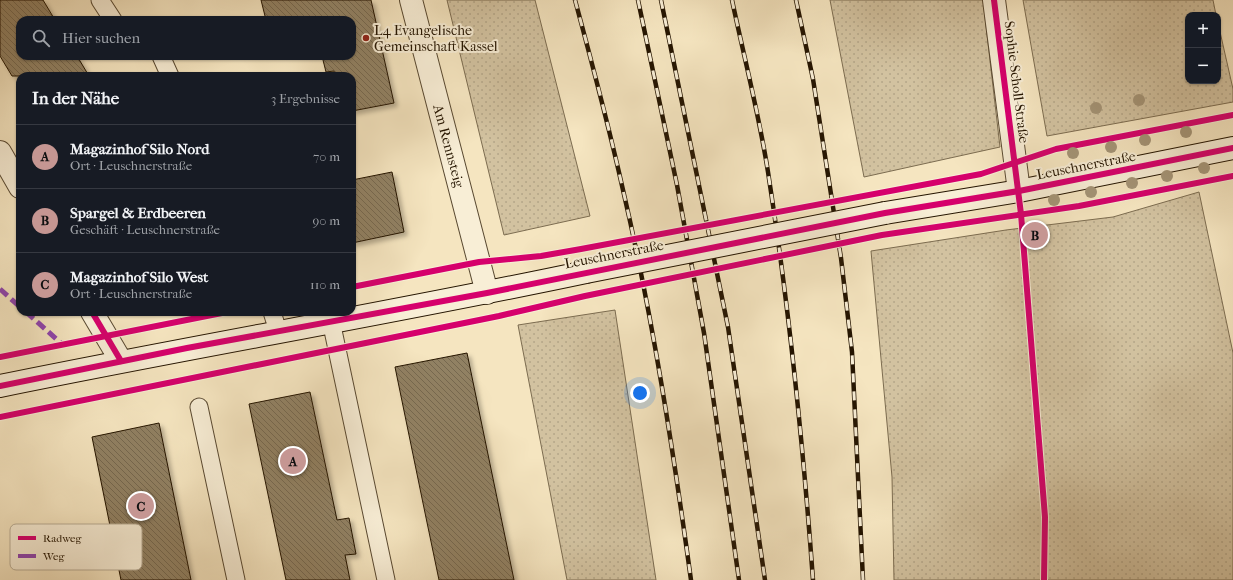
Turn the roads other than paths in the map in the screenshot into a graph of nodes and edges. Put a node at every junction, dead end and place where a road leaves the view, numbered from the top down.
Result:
1 (100, 0) edge
2 (411, 0) edge
3 (994, 0) edge
4 (110, 16) edge
5 (164, 60) edge
6 (168, 72) edge
7 (1233, 148) edge
8 (0, 152) edge
9 (16, 180) edge
10 (1018, 191) junction
11 (487, 293) junction
12 (94, 316) edge
13 (331, 321) junction
14 (275, 322) edge
15 (121, 361) junction
16 (0, 386) edge
17 (199, 407) dead end
18 (236, 580) edge
19 (386, 580) edge

1 - 4 lane
2 - 11 main road, Am Rennsteig
3 - 10 main road, Sophie-Scholl-Straße
5 - 6 lane
7 - 10 main road, Leuschnerstraße
8 - 9 main road
10 - 11 main road, Leuschnerstraße, bridge
11 - 13 main road, Leuschnerstraße
12 - 15 main road
13 - 14 main road, Leuschnerstraße
13 - 19 lane
14 - 15 main road, Leuschnerstraße
15 - 16 main road, Leuschnerstraße
17 - 18 lane

